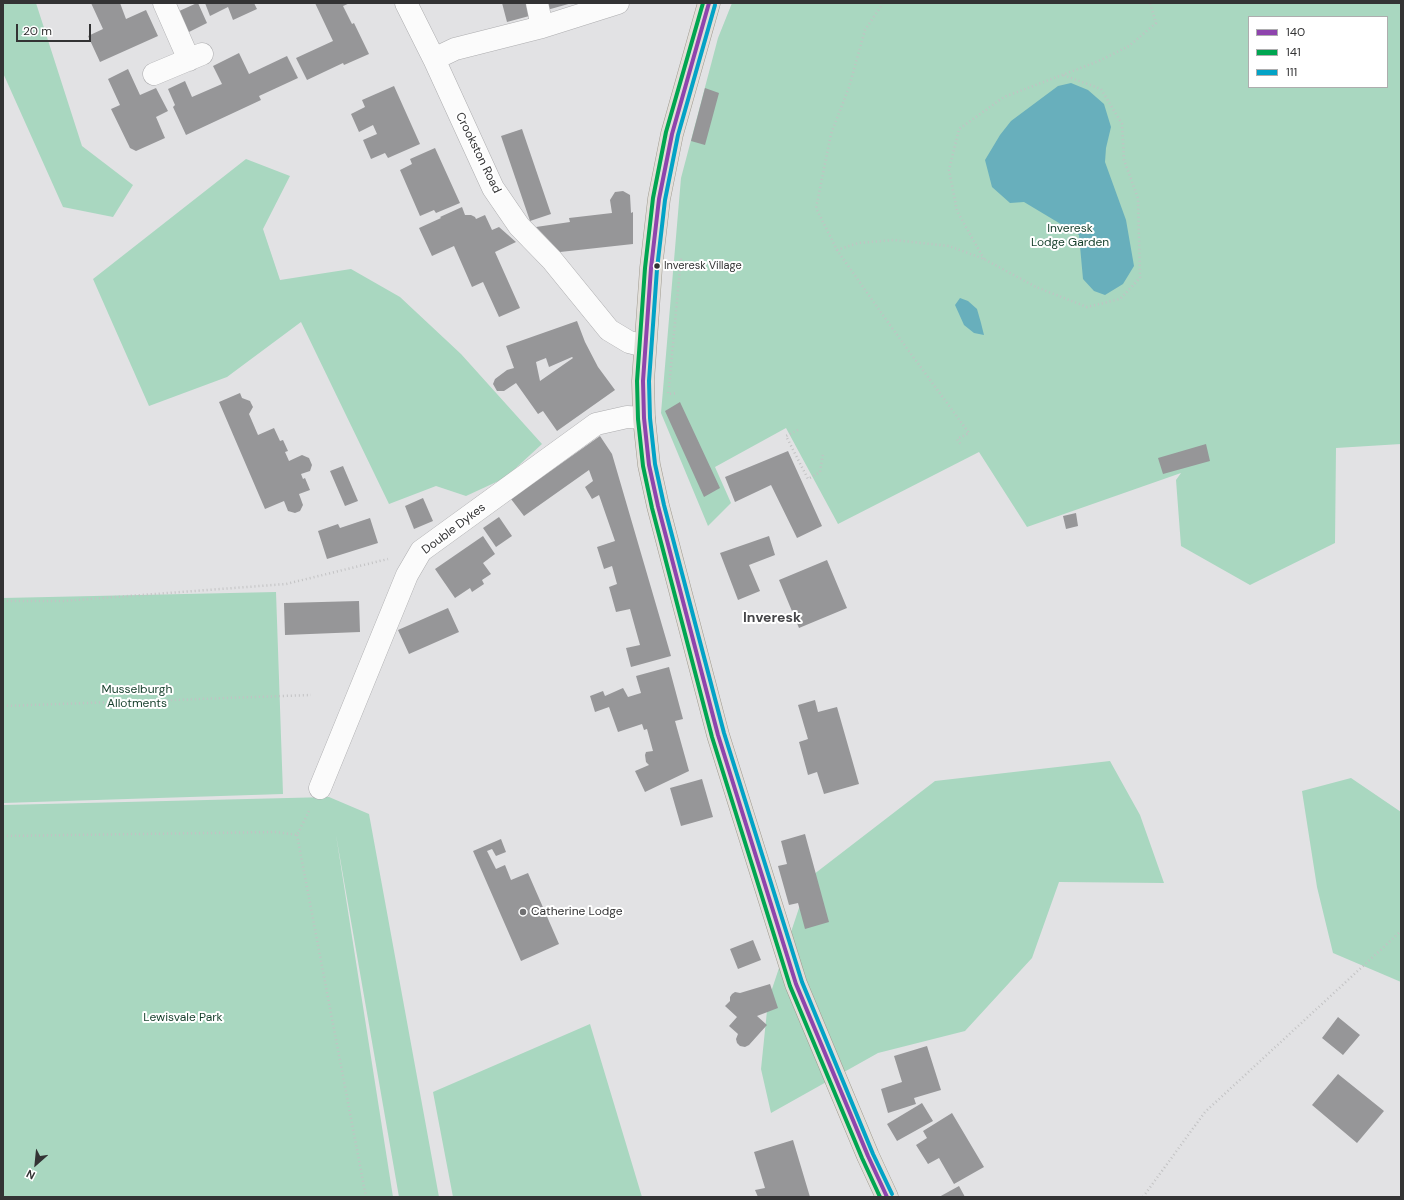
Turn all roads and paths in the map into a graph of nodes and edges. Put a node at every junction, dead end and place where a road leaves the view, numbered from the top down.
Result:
1 (164, 3) edge
2 (406, 3) edge
3 (537, 3) edge
4 (618, 3) edge
5 (709, 3) edge
6 (883, 3) edge
7 (1150, 3) edge
8 (542, 27) junction
9 (434, 59) junction
10 (154, 74) dead end
11 (1064, 75) junction
12 (837, 250) junction
13 (681, 258) dead end
14 (984, 259) junction
15 (645, 346) junction
16 (678, 393) dead end
17 (644, 418) junction
18 (798, 430) dead end
19 (962, 446) dead end
20 (823, 453) dead end
21 (422, 551) junction
22 (3, 601) edge
23 (311, 695) dead end
24 (3, 706) edge
25 (320, 788) joint
26 (297, 835) junction
27 (3, 836) edge
28 (1401, 931) edge
29 (366, 1197) edge
30 (887, 1197) edge
31 (1143, 1197) edge

1 - 10 street
2 - 9 street, Crookston Road
3 - 8 street
4 - 8 street
5 - 15 main road
6 - 12 path
7 - 11 path
8 - 9 street
9 - 15 street, Crookston Road
11 - 14 path
11 - 14 path
12 - 14 path
12 - 19 path
13 - 16 path
15 - 17 main road
17 - 21 street, Double Dykes
17 - 30 main road
18 - 20 path
21 - 22 path
21 - 25 street, Double Dykes
23 - 24 path
25 - 26 path
26 - 27 path
26 - 29 path
28 - 31 path

